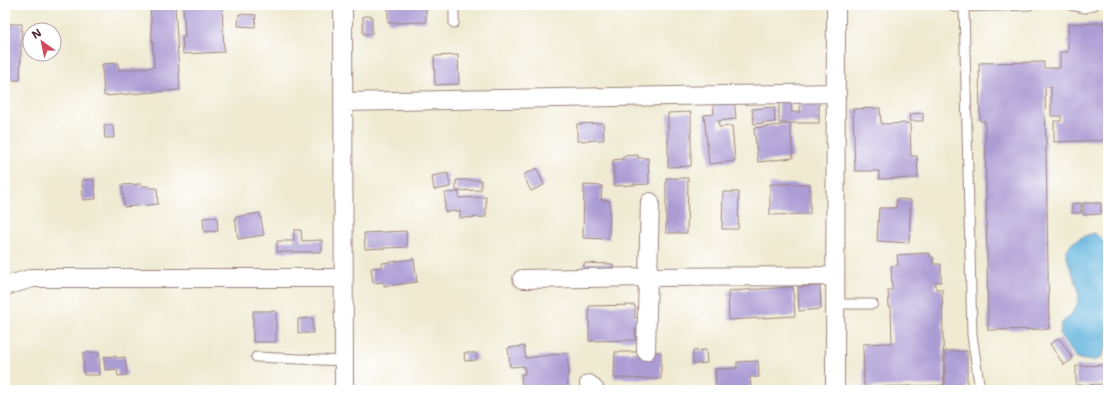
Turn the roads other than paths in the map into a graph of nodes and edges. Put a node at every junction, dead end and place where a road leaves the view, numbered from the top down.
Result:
1 (343, 5) edge
2 (454, 5) edge
3 (836, 5) edge
4 (1030, 5) edge
5 (1071, 5) edge
6 (1094, 5) edge
7 (954, 7) dead end
8 (964, 7) junction
9 (454, 23) dead end
10 (837, 93) junction
11 (343, 102) junction
12 (650, 202) dead end
13 (834, 276) junction
14 (647, 277) junction
15 (344, 278) junction
16 (522, 279) dead end
17 (5, 286) edge
18 (834, 304) junction
19 (873, 304) dead end
20 (646, 351) dead end
21 (256, 357) dead end
22 (344, 361) junction
23 (344, 390) edge
24 (835, 390) edge
25 (980, 390) edge

1 - 11 street
2 - 9 lane
3 - 10 street
4 - 8 lane
5 - 6 lane
7 - 8 lane
8 - 25 lane
10 - 11 street
10 - 13 street
11 - 15 street
12 - 14 street
13 - 14 street
13 - 18 street
14 - 16 street
14 - 20 street
15 - 17 street
15 - 22 street
18 - 19 lane
18 - 24 street
21 - 22 lane
22 - 23 street

